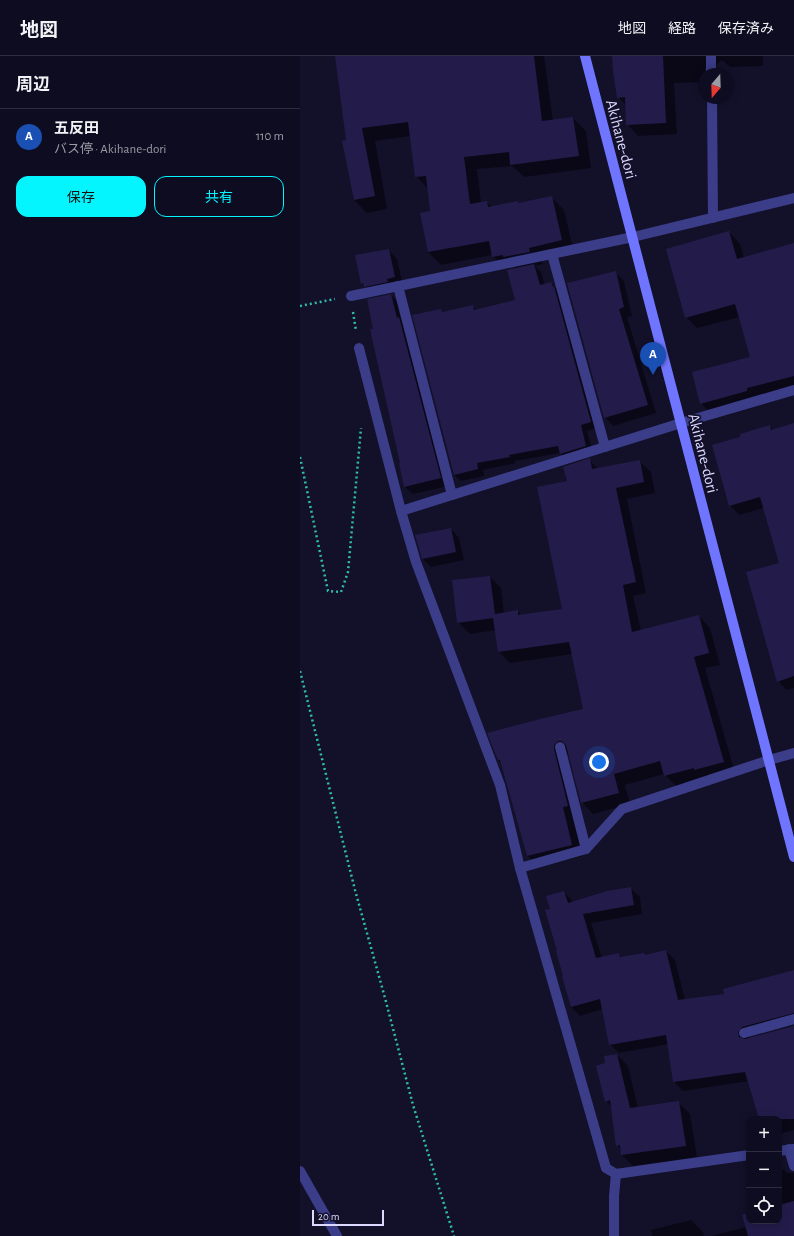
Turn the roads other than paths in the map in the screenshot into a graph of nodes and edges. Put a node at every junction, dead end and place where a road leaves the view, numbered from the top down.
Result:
1 (585, 56) edge
2 (711, 56) edge
3 (712, 68) edge
4 (712, 104) edge
5 (794, 198) edge
6 (713, 218) junction
7 (633, 237) junction
8 (552, 254) junction
9 (398, 286) junction
10 (351, 296) road end
11 (359, 348) road end
12 (794, 390) edge
13 (681, 423) junction
14 (605, 447) junction
15 (452, 495) junction
16 (401, 511) junction
17 (560, 747) dead end
18 (794, 753) edge
19 (769, 760) junction
20 (586, 850) junction
21 (794, 857) edge
22 (520, 868) junction
23 (794, 1019) edge
24 (744, 1032) dead end
25 (787, 1150) edge
26 (746, 1155) edge
27 (794, 1166) edge
28 (300, 1171) edge
29 (616, 1174) junction
30 (337, 1236) edge
31 (614, 1236) edge

1 - 7 street, Akihane-dori
2 - 3 street
4 - 6 street
5 - 6 street
6 - 7 street
7 - 8 street
7 - 13 street, Akihane-dori
8 - 9 street
8 - 14 street
9 - 10 street
9 - 15 street
11 - 16 street
12 - 13 street
13 - 14 street
13 - 19 street, Akihane-dori
14 - 15 street
15 - 16 street
16 - 22 street
17 - 20 street
18 - 19 street
19 - 20 street
19 - 21 street, Akihane-dori
20 - 22 street
22 - 29 street
23 - 24 street
25 - 27 street
26 - 29 street
28 - 30 street
29 - 31 street

